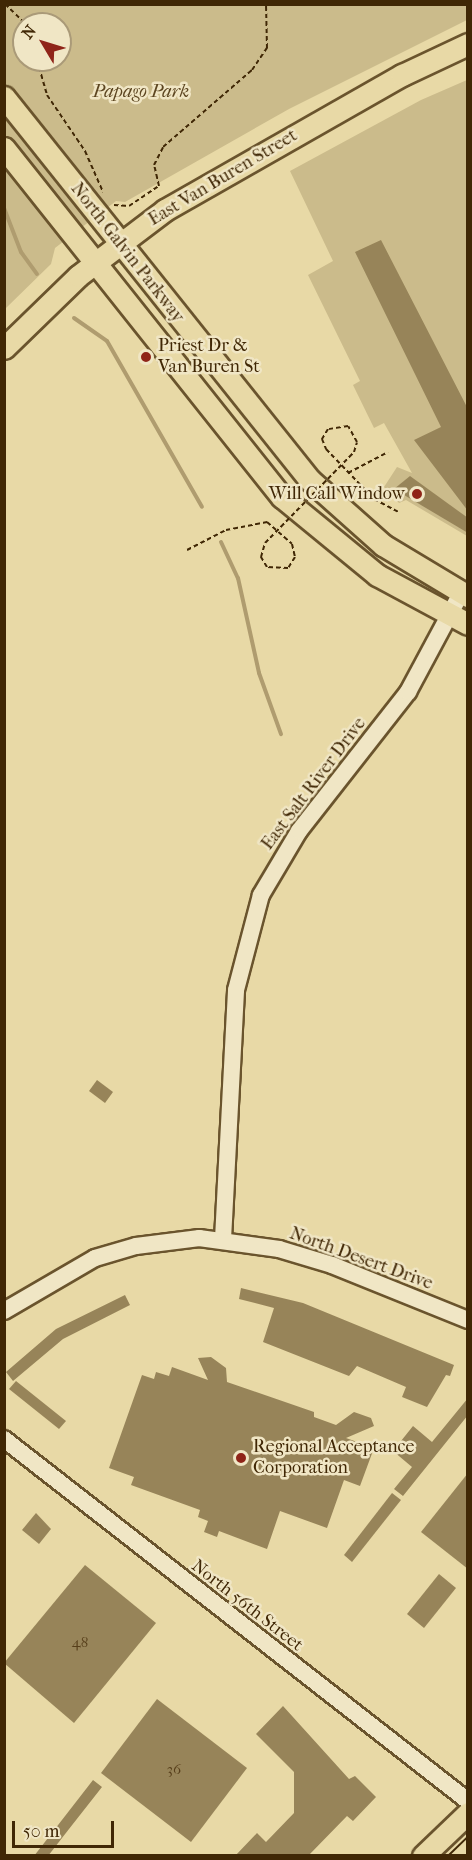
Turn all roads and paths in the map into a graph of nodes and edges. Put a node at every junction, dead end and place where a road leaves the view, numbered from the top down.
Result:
1 (266, 4) edge
2 (468, 44) edge
3 (41, 72) edge
4 (4, 98) edge
5 (4, 148) edge
6 (118, 243) junction
7 (94, 262) junction
8 (4, 348) edge
9 (388, 452) dead end
10 (348, 473) junction
11 (398, 512) dead end
12 (187, 550) dead end
13 (464, 595) edge
14 (459, 620) edge
15 (223, 1239) junction
16 (4, 1311) edge
17 (468, 1320) edge
18 (4, 1438) edge
19 (468, 1801) edge
20 (468, 1813) edge
21 (423, 1856) edge

1 - 3 path
2 - 6 main road, East Van Buren Street
4 - 6 main road, North Galvin Parkway
5 - 7 main road, North Galvin Parkway
6 - 7 main road, East Van Buren Street
6 - 13 main road, North Galvin Parkway
7 - 8 main road, East Van Buren Street
7 - 14 main road, North Galvin Parkway
9 - 10 path
10 - 11 path
10 - 12 path, bridge
13 - 14 street, East Salt River Drive
14 - 15 street, East Salt River Drive
15 - 16 street, North Desert Drive
15 - 17 street, North Desert Drive
18 - 19 street, North 56th Street
20 - 21 main road

